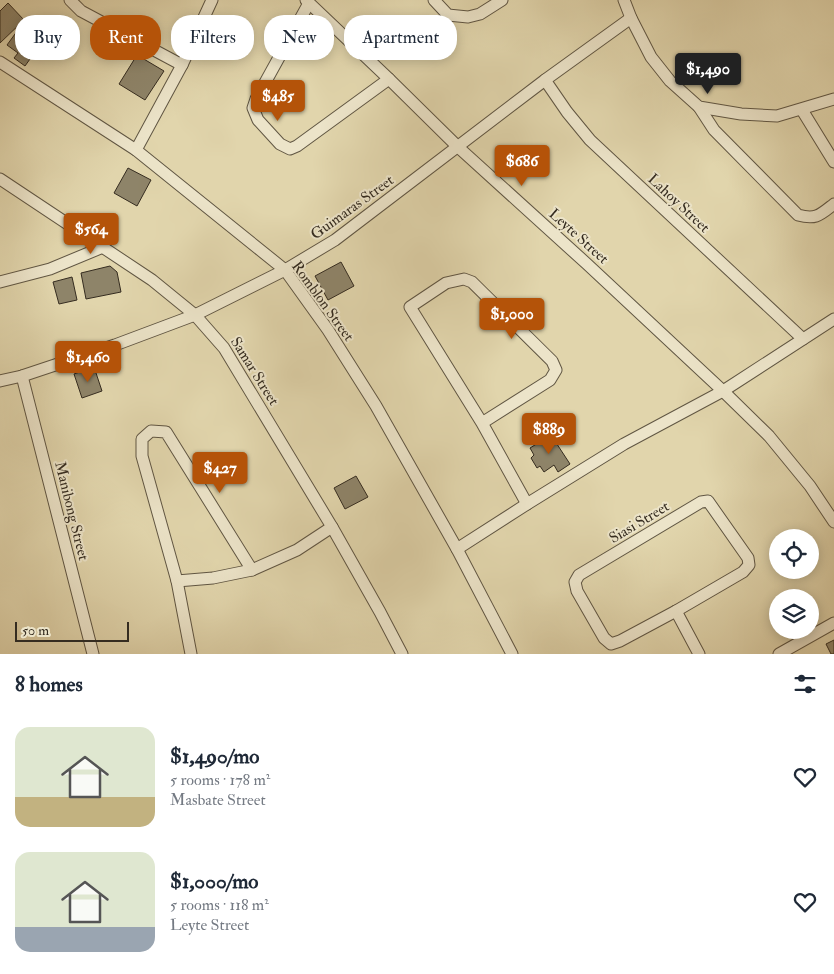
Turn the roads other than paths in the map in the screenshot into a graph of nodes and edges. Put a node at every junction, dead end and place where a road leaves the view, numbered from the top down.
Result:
1 (70, 0) edge
2 (212, 0) edge
3 (434, 0) edge
4 (502, 0) edge
5 (624, 0) edge
6 (308, 1) edge
7 (631, 18) junction
8 (0, 62) edge
9 (182, 65) junction
10 (389, 79) junction
11 (545, 80) junction
12 (834, 99) edge
13 (699, 107) junction
14 (802, 110) junction
15 (458, 147) junction
16 (136, 150) junction
17 (834, 162) edge
18 (0, 179) edge
19 (834, 204) edge
20 (103, 247) junction
21 (285, 270) junction
22 (0, 282) edge
23 (194, 315) junction
24 (834, 319) edge
25 (803, 339) junction
26 (22, 376) junction
27 (0, 381) edge
28 (723, 390) junction
29 (482, 424) junction
30 (527, 504) junction
31 (834, 522) edge
32 (332, 527) junction
33 (457, 549) junction
34 (252, 570) junction
35 (177, 582) junction
36 (676, 611) junction
37 (834, 623) edge
38 (93, 654) edge
39 (190, 654) edge
40 (402, 654) edge
41 (512, 654) edge
42 (700, 654) edge
43 (779, 654) edge

1 - 9 street
2 - 9 street
3 - 4 street
5 - 7 street
6 - 10 street, Leyte Street
6 - 10 street
7 - 11 street, Guimaras Street
7 - 13 street
8 - 16 street, Romblon Street
9 - 16 street
10 - 15 street, Leyte Street
11 - 15 street, Guimaras Street
11 - 25 street, Lahoy Street
12 - 14 street
13 - 14 street
13 - 19 street
14 - 17 street
15 - 21 street, Guimaras Street
15 - 28 street, Leyte Street
16 - 21 street, Romblon Street
18 - 20 street, Samar Street
20 - 22 street
20 - 23 street, Samar Street
21 - 23 street, Guimaras Street
21 - 33 street, Romblon Street
23 - 26 street, Guimaras Street
23 - 32 street, Samar Street
24 - 25 street
25 - 28 street
26 - 27 street, Guimaras Street
26 - 38 street, Manibong Street
28 - 30 street
28 - 31 street, Leyte Street
29 - 29 street
29 - 30 street
30 - 33 street
32 - 34 street
32 - 40 street, Samar Street
33 - 41 street, Romblon Street
34 - 35 street
34 - 35 street
35 - 39 street
36 - 36 street, Siasi Street
36 - 42 street
37 - 43 street

